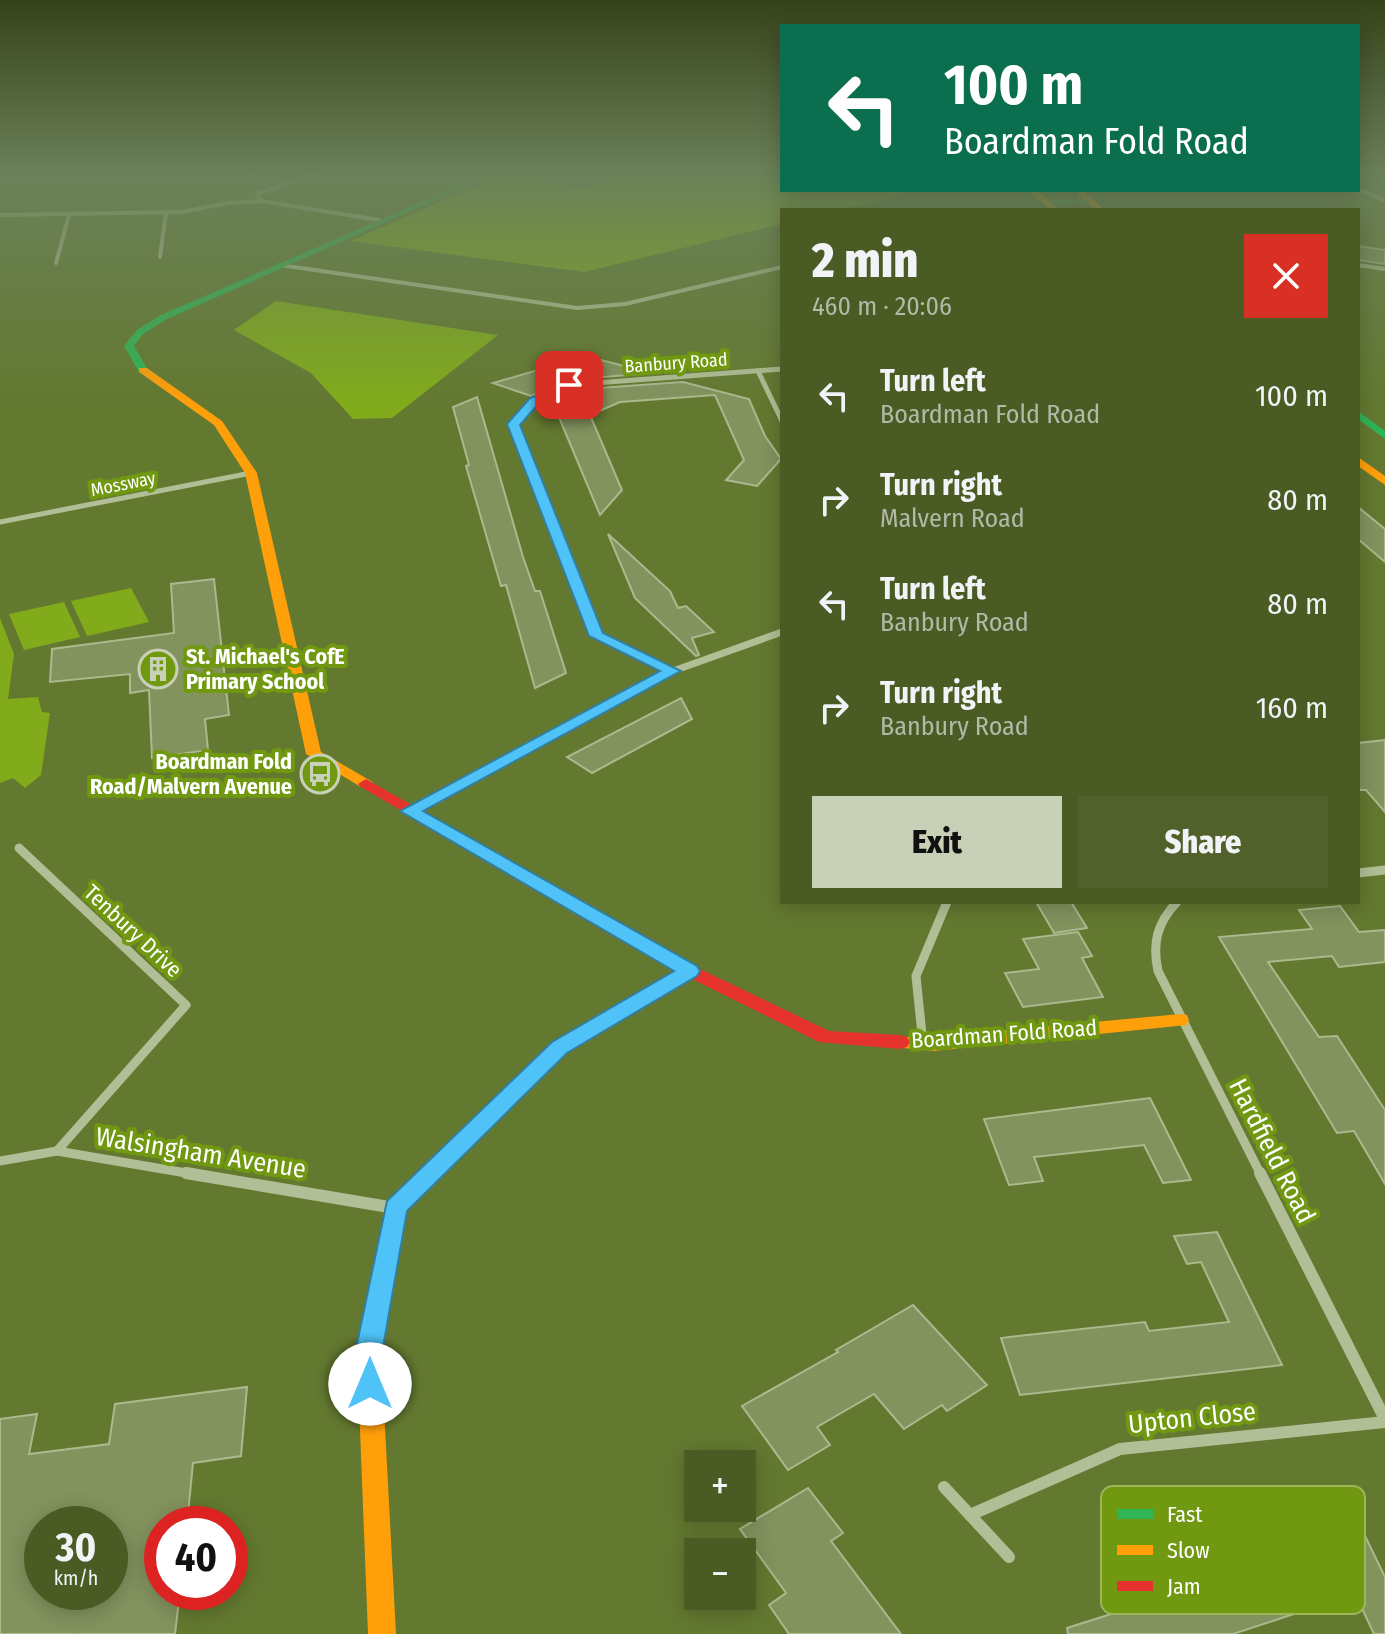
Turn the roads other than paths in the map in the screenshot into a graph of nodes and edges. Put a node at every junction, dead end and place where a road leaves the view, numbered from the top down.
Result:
1 (59, 251) edge
2 (161, 251) edge
3 (310, 251) edge
4 (160, 257) dead end
5 (56, 263) dead end
6 (280, 265) junction
7 (1360, 265) edge
8 (780, 267) edge
9 (1385, 269) edge
10 (780, 369) edge
11 (758, 371) junction
12 (1360, 416) edge
13 (780, 417) edge
14 (1385, 436) edge
15 (1360, 461) edge
16 (1378, 470) edge
17 (251, 473) junction
18 (1385, 482) edge
19 (0, 522) edge
20 (780, 633) edge
21 (673, 671) junction
22 (409, 811) junction
23 (19, 848) dead end
24 (1385, 870) edge
25 (1361, 873) edge
26 (946, 904) edge
27 (1175, 904) edge
28 (690, 971) junction
29 (1180, 1020) junction
30 (923, 1044) junction
31 (57, 1151) junction
32 (0, 1161) edge
33 (396, 1208) junction
34 (1385, 1421) edge
35 (944, 1487) dead end
36 (970, 1515) junction
37 (1009, 1557) dead end
38 (382, 1634) edge

1 - 5 street
2 - 4 street
3 - 6 street
6 - 8 street
6 - 17 street, Boardman Fold Road
7 - 9 street
10 - 11 street, Banbury Road
11 - 13 street
11 - 21 street, Banbury Road
12 - 14 street
15 - 16 street
16 - 18 street
17 - 19 street, Mossway
17 - 22 street, Boardman Fold Road
20 - 21 street
21 - 22 street
22 - 28 street, Boardman Fold Road
23 - 31 street, Tenbury Drive
24 - 25 street
26 - 30 street
27 - 29 street, Hardfield Road
28 - 30 street, Boardman Fold Road
28 - 33 street
29 - 30 street, Boardman Fold Road
29 - 34 street, Hardfield Road
31 - 32 street, Walsingham Avenue
31 - 33 street, Walsingham Avenue
33 - 38 street
34 - 36 street, Upton Close
35 - 36 street
36 - 37 street

